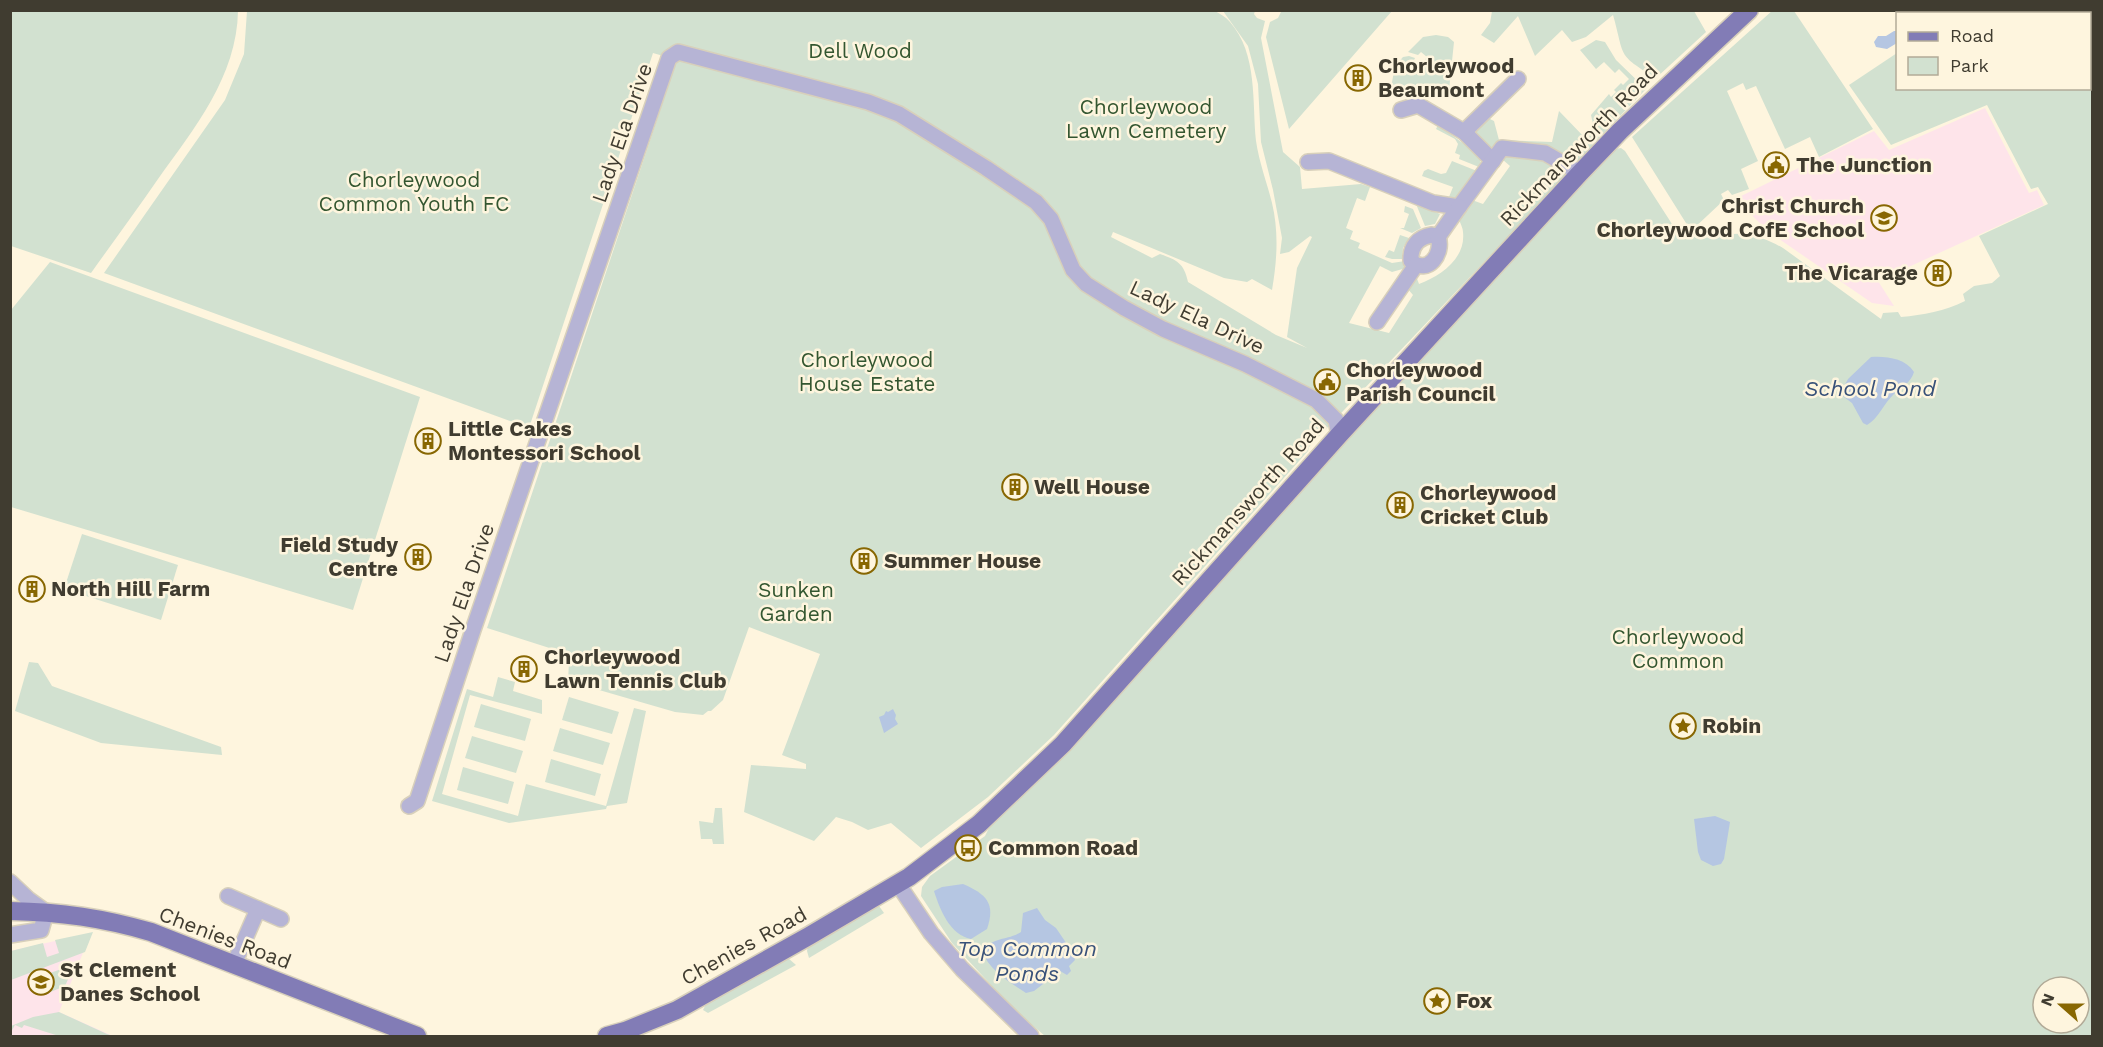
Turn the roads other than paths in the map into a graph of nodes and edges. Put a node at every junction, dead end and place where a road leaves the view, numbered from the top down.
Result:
1 (1749, 10) edge
2 (1518, 79) dead end
3 (1401, 110) dead end
4 (1464, 132) junction
5 (1493, 161) junction
6 (1308, 162) dead end
7 (1580, 173) junction
8 (1459, 207) junction
9 (1377, 321) dead end
10 (1340, 435) junction
11 (409, 806) dead end
12 (10, 882) edge
13 (898, 884) junction
14 (228, 896) dead end
15 (258, 909) junction
16 (10, 910) edge
17 (46, 912) junction
18 (281, 919) dead end
19 (10, 935) edge
20 (234, 964) junction
21 (417, 1036) edge
22 (607, 1036) edge
23 (1031, 1036) edge

1 - 7 main road, Rickmansworth Road
2 - 4 street
3 - 4 street
4 - 5 street
5 - 7 street
5 - 8 street
6 - 8 street
7 - 10 main road, Rickmansworth Road
8 - 9 street
10 - 11 street, Lady Ela Drive
10 - 13 main road, Rickmansworth Road
12 - 17 street
13 - 22 main road, Chenies Road
13 - 23 street
14 - 15 street
15 - 18 street
15 - 20 street
16 - 17 main road, Chenies Road
17 - 19 street
17 - 20 main road, Chenies Road
20 - 21 main road, Chenies Road

